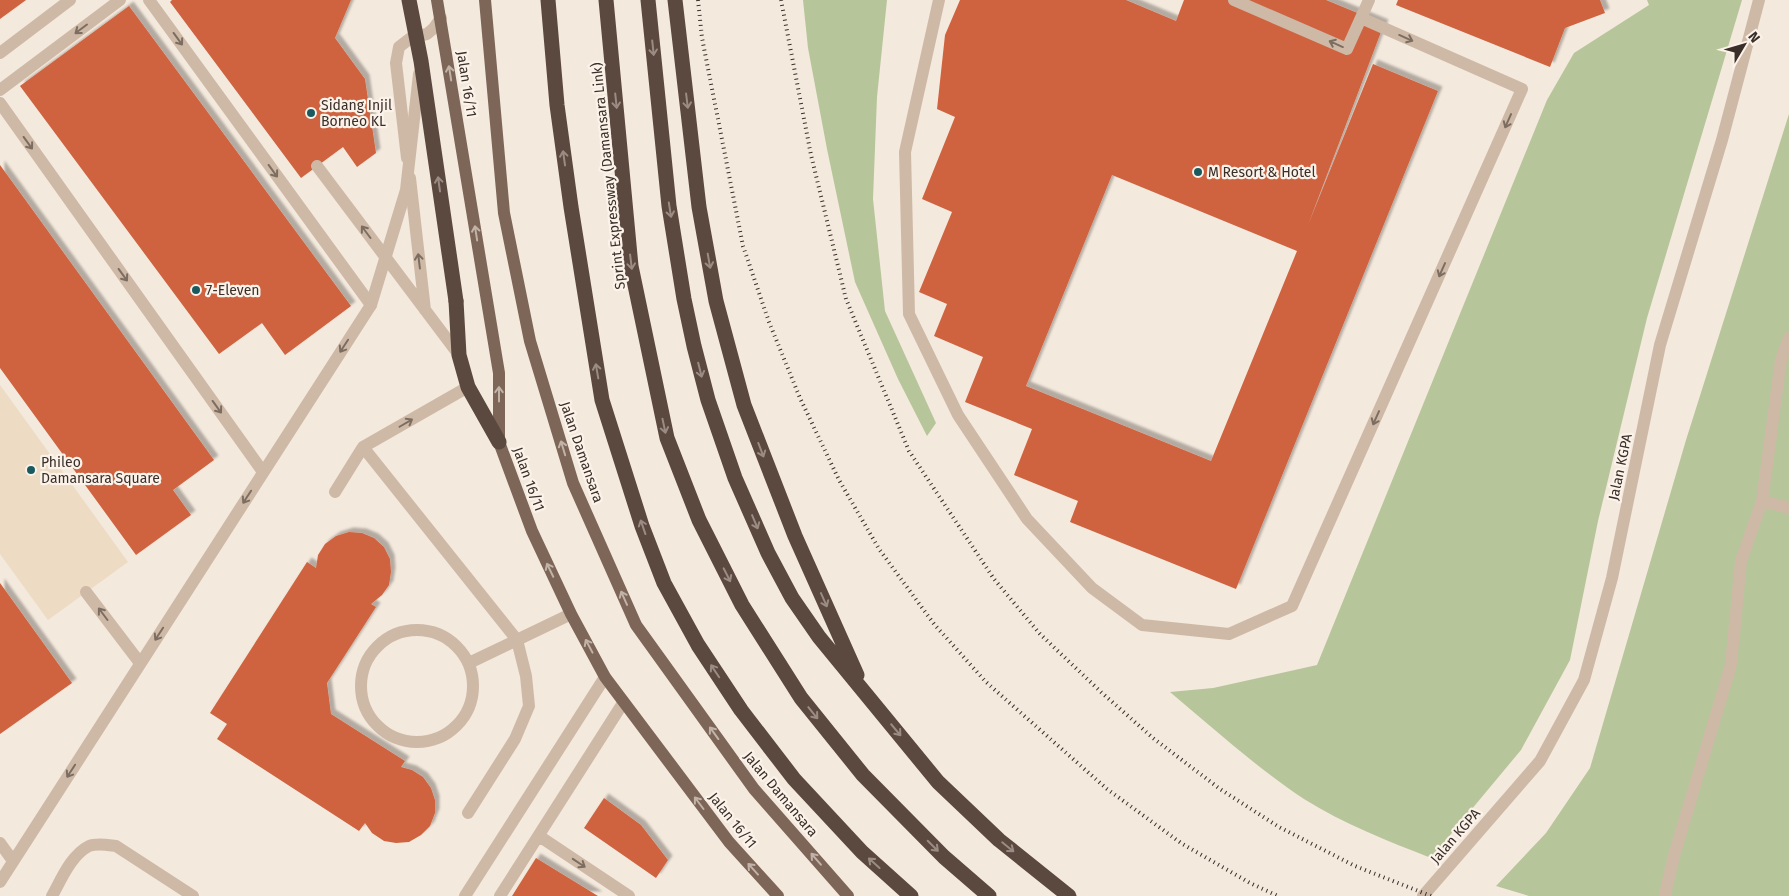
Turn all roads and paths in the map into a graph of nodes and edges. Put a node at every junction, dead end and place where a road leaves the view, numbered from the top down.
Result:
1 (70, 0) edge
2 (120, 0) edge
3 (149, 0) edge
4 (409, 0) edge
5 (436, 0) edge
6 (485, 0) edge
7 (606, 0) edge
8 (648, 0) edge
9 (676, 0) edge
10 (939, 0) edge
11 (1234, 0) edge
12 (1370, 0) edge
13 (1759, 0) edge
14 (548, 1) edge
15 (441, 18) junction
16 (1361, 18) junction
17 (0, 52) edge
18 (421, 61) junction
19 (0, 90) edge
20 (0, 103) edge
21 (317, 166) dead end
22 (371, 305) junction
23 (425, 310) junction
24 (1789, 338) edge
25 (459, 354) junction
26 (468, 387) junction
27 (499, 442) junction
28 (364, 447) junction
29 (263, 472) junction
30 (335, 492) dead end
31 (1762, 501) junction
32 (1789, 508) edge
33 (86, 592) dead end
34 (572, 614) junction
35 (517, 640) junction
36 (469, 663) junction
37 (140, 664) junction
38 (605, 677) junction
39 (864, 693) junction
40 (623, 703) junction
41 (468, 813) dead end
42 (539, 836) junction
43 (0, 844) edge
44 (13, 861) junction
45 (0, 882) edge
46 (52, 896) edge
47 (193, 896) edge
48 (465, 896) edge
49 (500, 896) edge
50 (629, 896) edge
51 (778, 896) edge
52 (848, 896) edge
53 (911, 896) edge
54 (989, 896) edge
55 (1069, 896) edge
56 (1423, 896) edge
57 (1666, 896) edge

1 - 17 lane
2 -> 19 lane
3 -> 22 lane
4 - 18 highway, bridge
5 - 15 main road, Jalan 16/11
52 -> 6 main road, Jalan Damansara
7 -> 54 highway, Sprint Expressway (Damansara Link)
8 -> 39 highway
9 -> 39 highway
16 -> 10 lane
16 -> 11 lane
12 - 16 lane
13 - 56 lane, Jalan KGPA
53 -> 14 highway
23 -> 15 lane
27 -> 15 main road, Jalan 16/11
18 - 22 lane, bridge
25 -> 18 highway, bridge
20 -> 29 lane
23 -> 21 lane
22 -> 29 lane
23 - 25 lane
24 - 31 lane
25 - 26 highway
26 - 27 highway
28 -> 26 lane
34 -> 27 main road, Jalan 16/11
28 - 30 lane
28 - 35 lane
29 -> 37 lane
31 - 32 lane
31 - 57 lane
37 -> 33 lane
34 - 35 lane
38 -> 34 main road, Jalan 16/11
35 - 36 lane
35 - 41 lane
36 - 36 lane
37 -> 44 lane
38 - 40 main road, Jalan 16/11
38 - 48 lane
39 -> 55 highway
40 - 42 lane
51 -> 40 main road, Jalan 16/11
42 - 49 lane
42 -> 50 lane
43 - 44 lane
44 - 45 lane
46 - 47 lane

